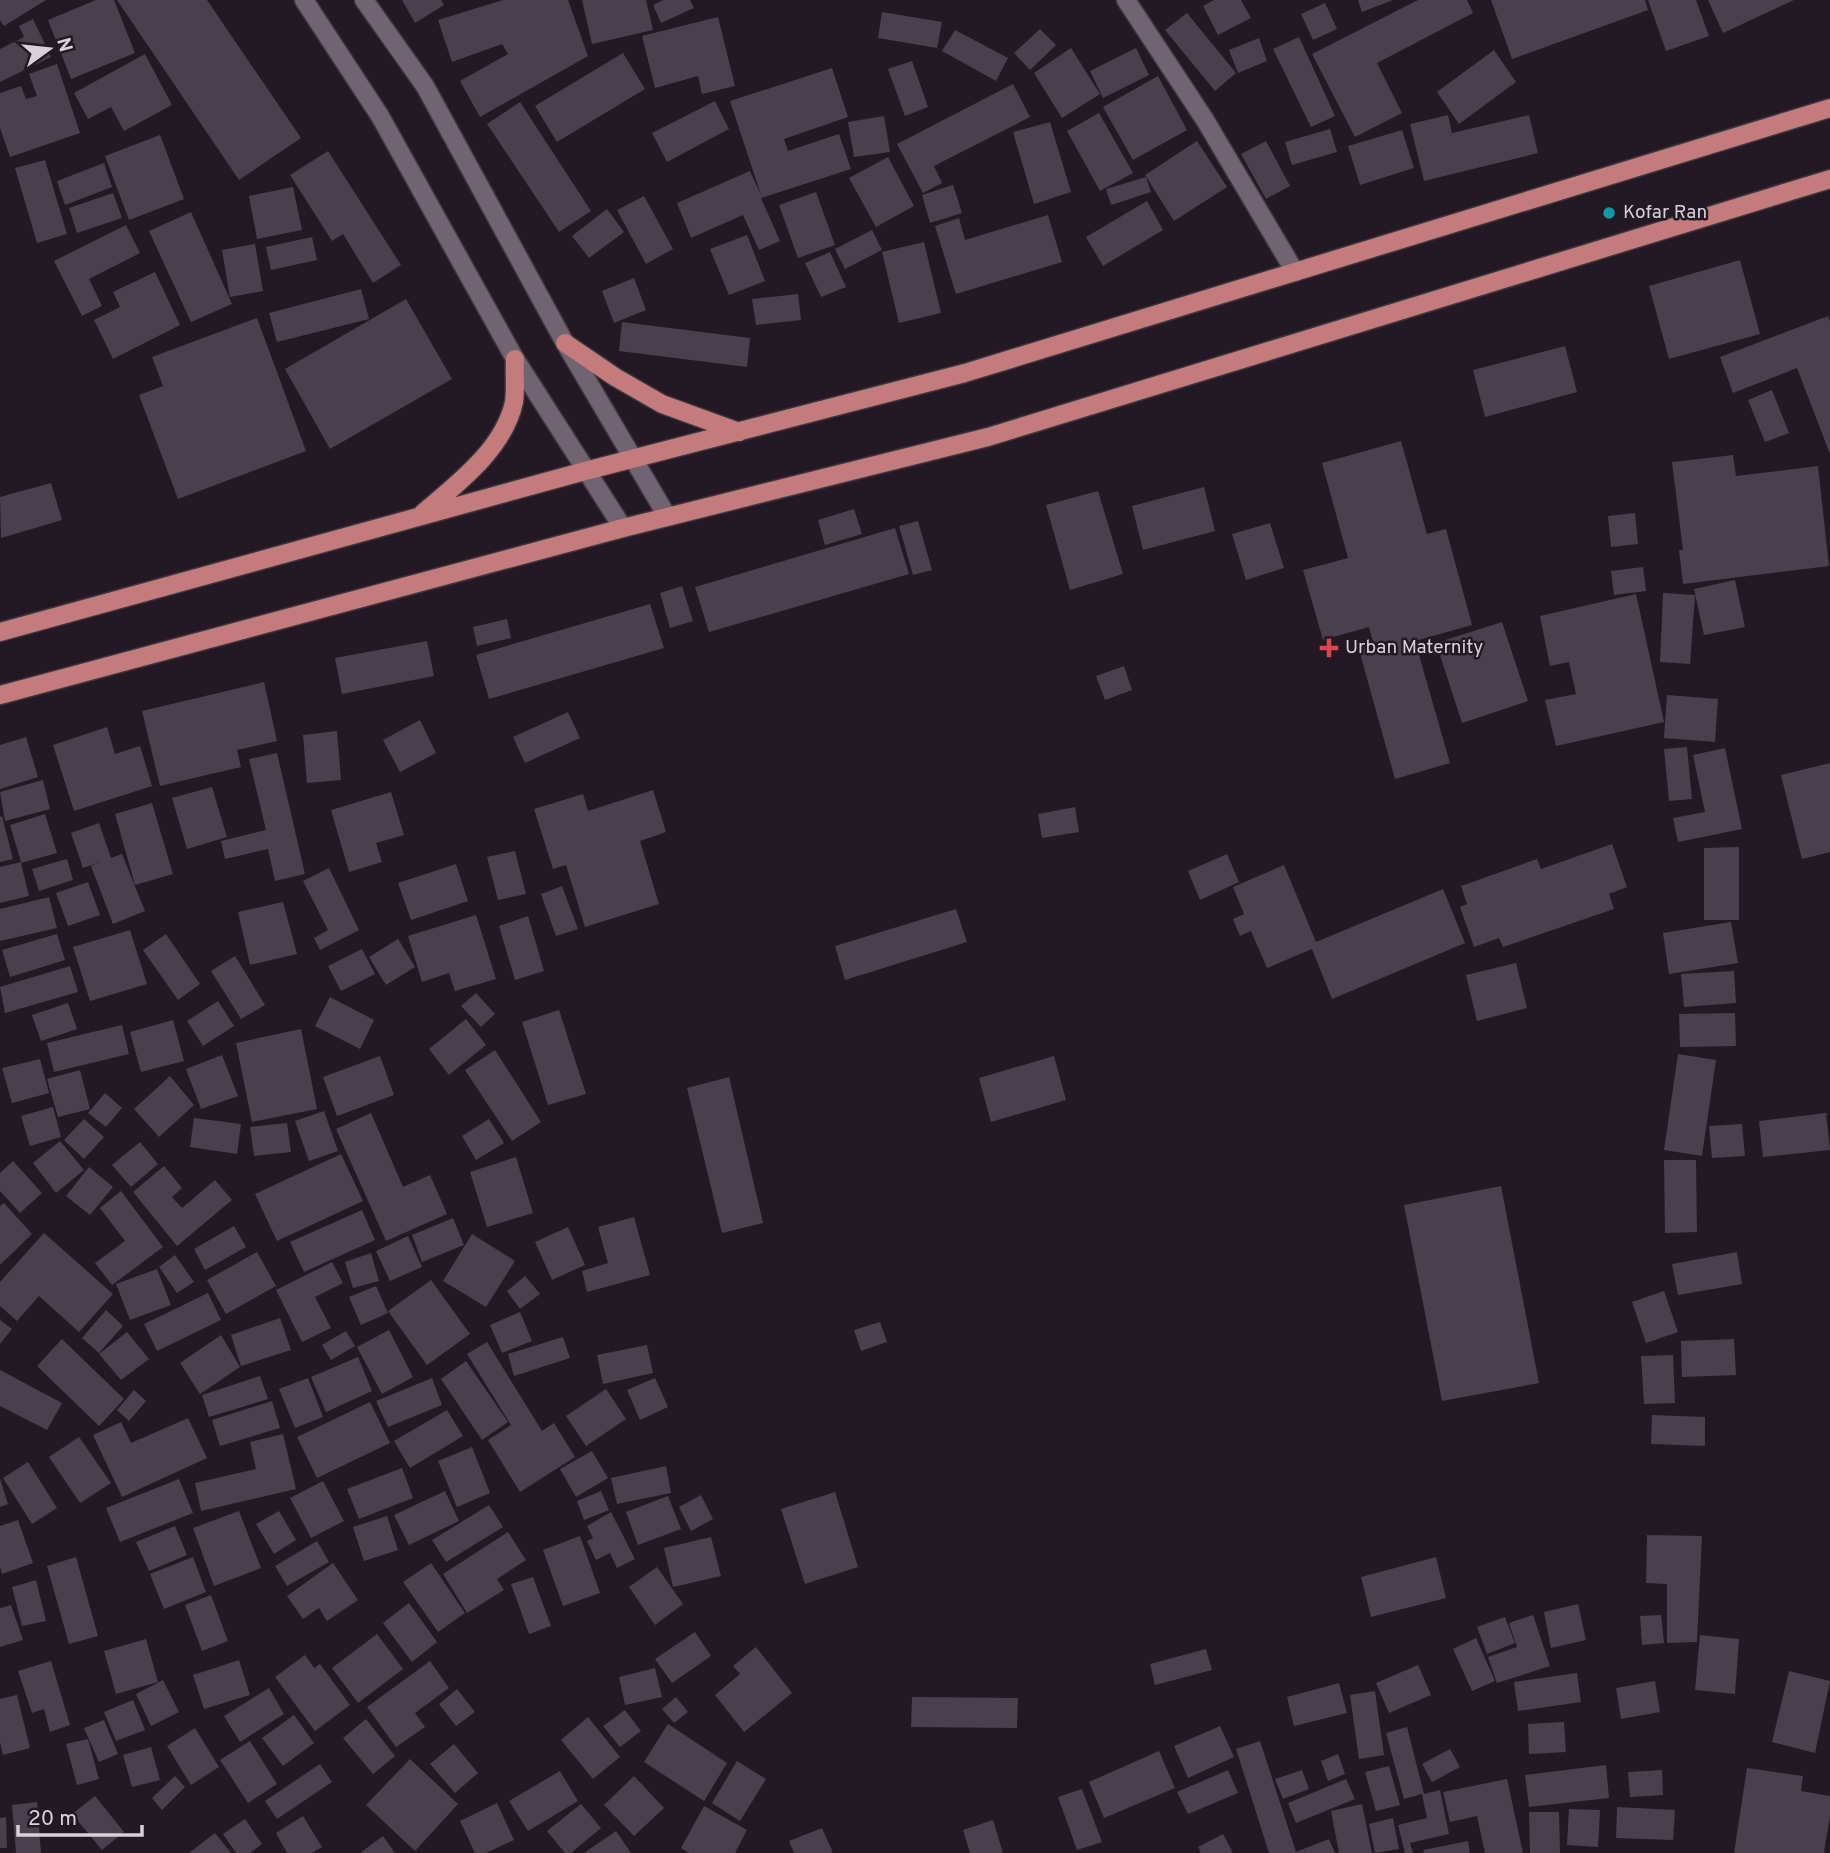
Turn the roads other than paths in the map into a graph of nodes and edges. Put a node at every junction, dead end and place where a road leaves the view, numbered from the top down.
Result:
1 (304, 0) edge
2 (364, 0) edge
3 (1126, 0) edge
4 (1830, 108) edge
5 (1829, 182) edge
6 (1295, 272) junction
7 (565, 343) junction
8 (515, 359) junction
9 (739, 432) junction
10 (634, 459) junction
11 (585, 471) junction
12 (667, 516) junction
13 (418, 517) junction
14 (623, 527) junction
15 (0, 632) edge
16 (0, 695) edge

1 - 8 street
2 - 7 street
3 - 6 street
4 - 6 main road
5 - 12 main road
6 - 9 main road
7 - 9 main road
7 - 10 street
8 - 11 street
8 - 13 main road
9 - 10 main road
10 - 11 main road
10 - 12 street
11 - 13 main road
11 - 14 street
12 - 14 main road
13 - 15 main road
14 - 16 main road

